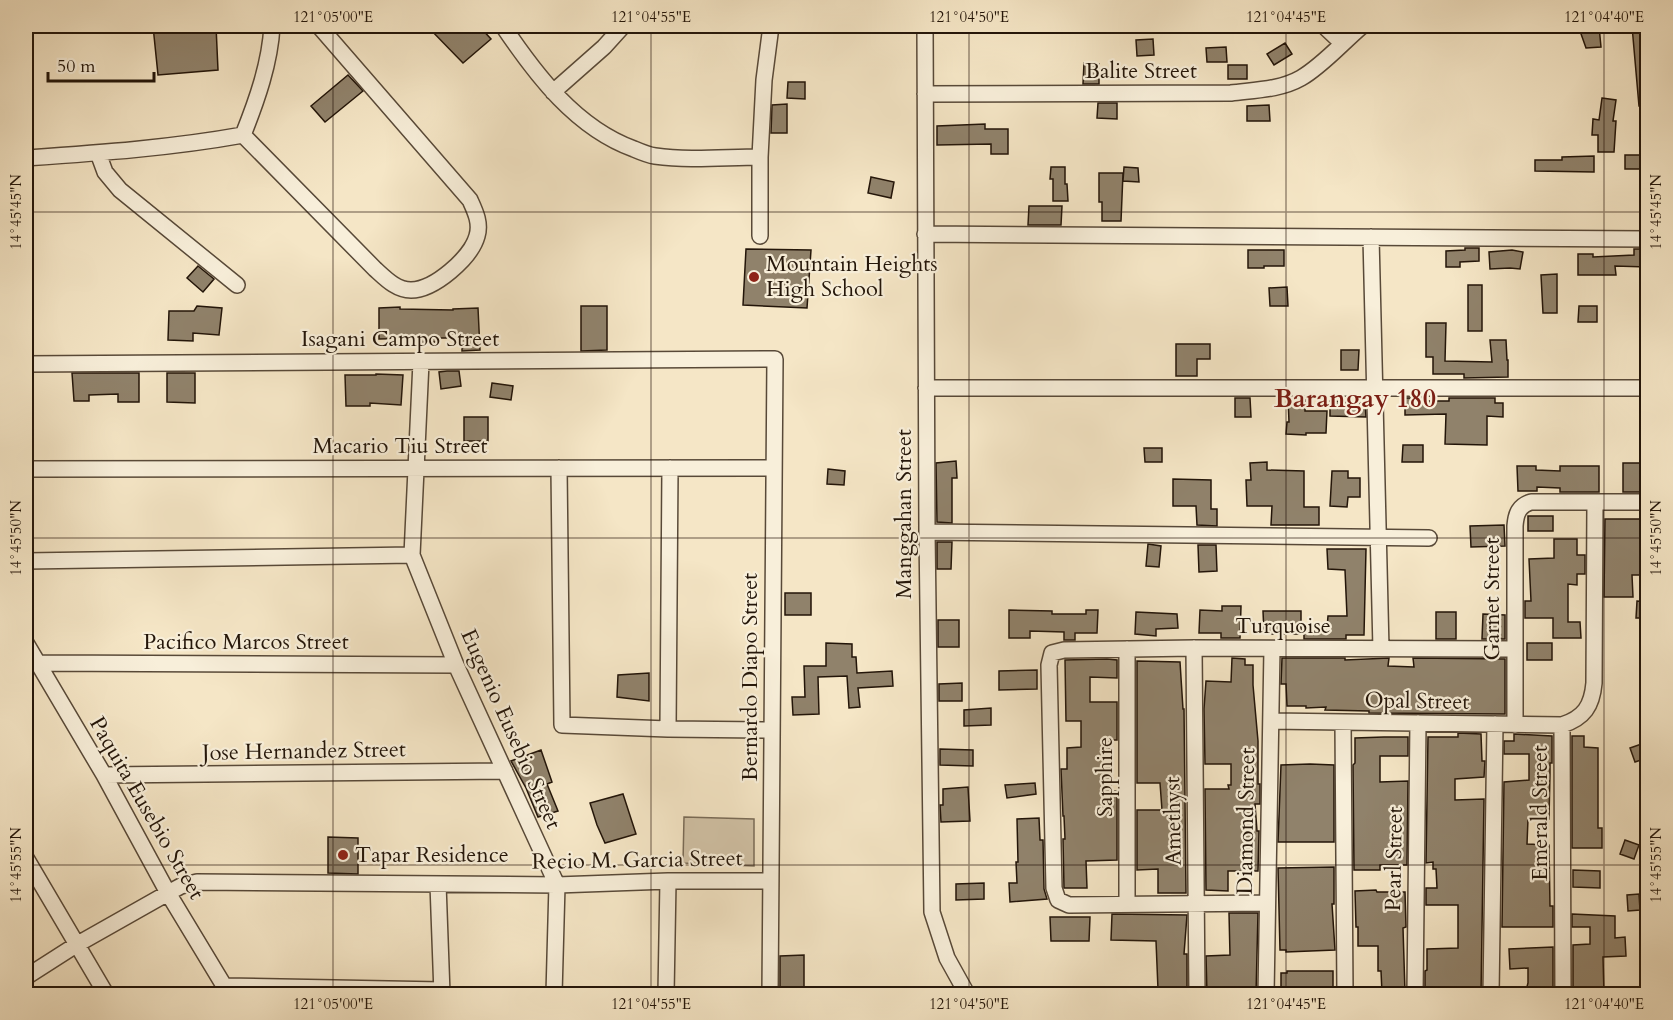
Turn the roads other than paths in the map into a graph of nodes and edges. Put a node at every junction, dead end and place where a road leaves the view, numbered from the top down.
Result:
1 (272, 26) edge
2 (319, 26) edge
3 (503, 26) edge
4 (623, 26) edge
5 (771, 26) edge
6 (925, 26) edge
7 (1324, 26) edge
8 (1362, 26) edge
9 (1342, 42) junction
10 (553, 92) junction
11 (925, 94) junction
12 (243, 135) junction
13 (98, 153) junction
14 (760, 157) junction
15 (26, 158) edge
16 (925, 234) junction
17 (760, 236) dead end
18 (1371, 237) junction
19 (1647, 239) edge
20 (237, 285) dead end
21 (775, 359) joint
22 (421, 362) junction
23 (26, 364) edge
24 (926, 388) junction
25 (1375, 388) junction
26 (1647, 388) edge
27 (417, 468) junction
28 (559, 468) junction
29 (670, 468) junction
30 (774, 468) junction
31 (26, 469) edge
32 (1647, 501) edge
33 (1595, 502) junction
34 (927, 532) junction
35 (1379, 537) junction
36 (1429, 538) dead end
37 (412, 555) junction
38 (26, 561) edge
39 (26, 643) edge
40 (1194, 648) junction
41 (1127, 649) junction
42 (1272, 649) junction
43 (1381, 649) junction
44 (1515, 649) junction
45 (37, 663) junction
46 (456, 666) junction
47 (1271, 722) junction
48 (1343, 722) junction
49 (1418, 723) junction
50 (1494, 724) junction
51 (1515, 725) junction
52 (1562, 725) junction
53 (668, 729) junction
54 (772, 730) junction
55 (505, 771) junction
56 (104, 776) junction
57 (26, 858) edge
58 (668, 881) junction
59 (771, 881) junction
60 (438, 884) junction
61 (557, 885) junction
62 (168, 893) junction
63 (1267, 903) junction
64 (1127, 904) junction
65 (1196, 904) junction
66 (76, 945) junction
67 (26, 977) edge
68 (227, 990) edge
69 (442, 992) edge
70 (106, 994) edge
71 (554, 994) edge
72 (666, 994) edge
73 (770, 994) edge
74 (967, 994) edge
75 (1197, 994) edge
76 (1266, 994) edge
77 (1346, 994) edge
78 (1415, 994) edge
79 (1491, 994) edge
80 (1563, 994) edge

1 - 12 street
2 - 12 street
3 - 10 street
4 - 10 street
5 - 14 street
6 - 11 street, Manggahan Street
7 - 9 street
8 - 9 street, Balite Street
9 - 11 street, Balite Street
10 - 14 street
11 - 16 street, Manggahan Street
12 - 13 street
13 - 15 street
13 - 20 street
14 - 17 street
16 - 18 street
16 - 24 street, Manggahan Street
18 - 19 street
18 - 25 street
21 - 22 street, Isagani Campo Street
21 - 30 street, Bernardo Diapo Street
22 - 23 street, Isagani Campo Street
22 - 27 street, Eugenio Eusebio Street
24 - 25 street
24 - 34 street, Manggahan Street
25 - 26 street
25 - 35 street
27 - 28 street, Macario Tiu Street
27 - 31 street, Macario Tiu Street
27 - 37 street, Eugenio Eusebio Street
28 - 29 street, Macario Tiu Street
28 - 53 street
29 - 30 street, Macario Tiu Street
29 - 53 street
30 - 54 street, Bernardo Diapo Street
32 - 33 street
33 - 44 street, Garnet Street
33 - 52 street, Emerald Street
34 - 35 street
34 - 74 street, Manggahan Street
35 - 36 street
35 - 43 street
37 - 38 street
37 - 46 street, Eugenio Eusebio Street
39 - 45 street, Paquita Eusebio Street
40 - 41 street, Turquoise
40 - 42 street, Turquoise
40 - 65 street, Amethyst
41 - 64 street, Sapphire
41 - 64 street, Turquoise
42 - 43 street, Turquoise
42 - 47 street, Diamond Street
43 - 44 street, Turquoise
44 - 51 street, Garnet Street
45 - 46 street, Pacifico Marcos Street
45 - 56 street, Paquita Eusebio Street
46 - 55 street, Eugenio Eusebio Street
47 - 48 street, Opal Street
47 - 63 street, Diamond Street
48 - 49 street, Opal Street
48 - 77 street
49 - 50 street, Opal Street
49 - 78 street, Pearl Street
50 - 51 street, Opal Street
50 - 79 street
51 - 52 street, Opal Street
52 - 80 street, Emerald Street
53 - 54 street
54 - 59 street, Bernardo Diapo Street
55 - 56 street, Jose Hernandez Street
55 - 61 street, Eugenio Eusebio Street
56 - 62 street, Paquita Eusebio Street
57 - 66 street
58 - 59 street, Recio M. Garcia Street
58 - 61 street, Recio M. Garcia Street
58 - 72 street
59 - 73 street, Bernardo Diapo Street
60 - 61 street, Recio M. Garcia Street
60 - 62 street, Recio M. Garcia Street
60 - 69 street
61 - 71 street, Eugenio Eusebio Street
62 - 66 street, Recio M. Garcia Street
62 - 68 street, Paquita Eusebio Street
63 - 65 street
63 - 76 street, Diamond Street
64 - 65 street
65 - 75 street, Amethyst
66 - 67 street, Recio M. Garcia Street
66 - 70 street
68 - 69 street

